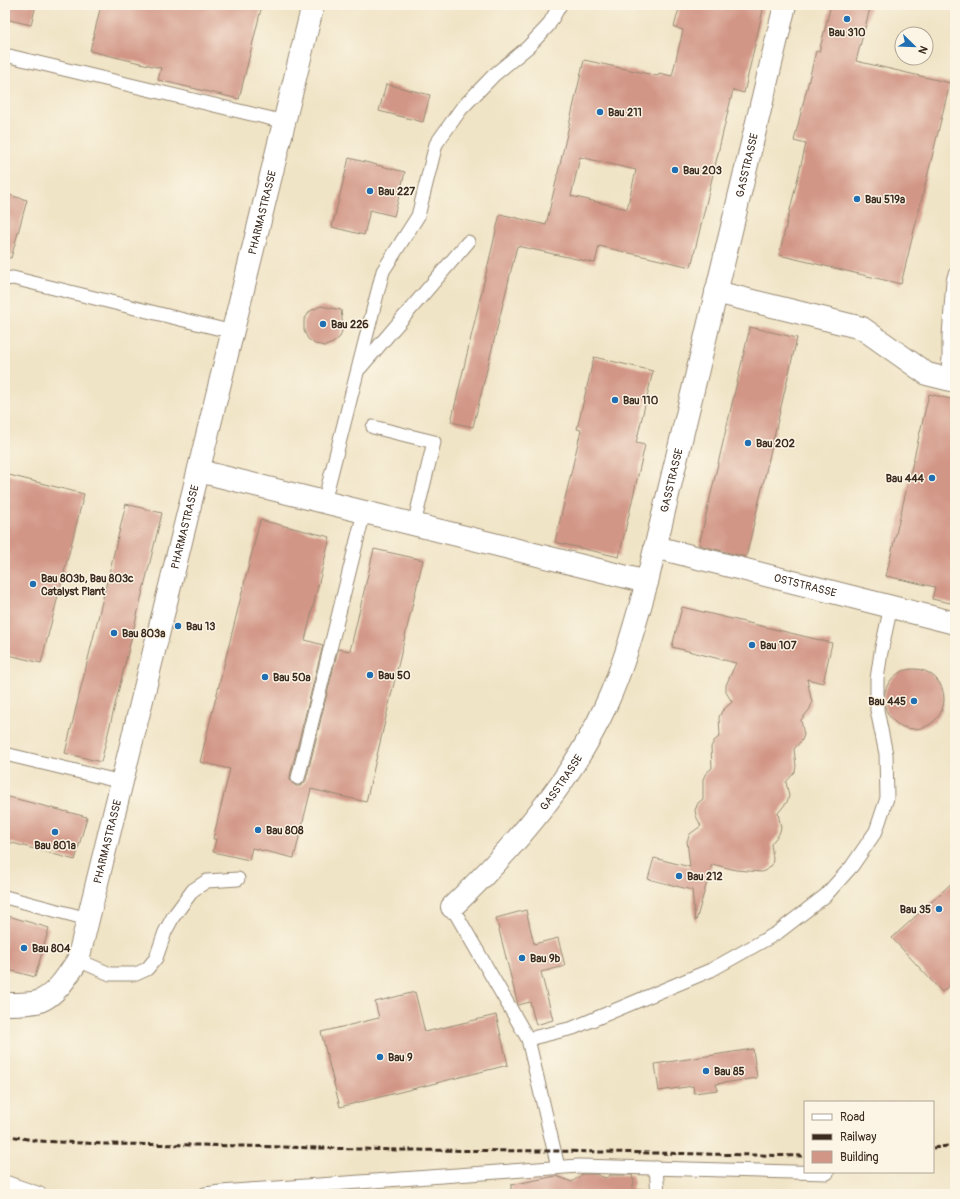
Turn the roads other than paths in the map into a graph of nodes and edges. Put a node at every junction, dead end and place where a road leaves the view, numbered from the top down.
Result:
1 (313, 5) edge
2 (560, 5) edge
3 (785, 5) edge
4 (5, 55) edge
5 (285, 122) junction
6 (468, 242) dead end
7 (955, 274) edge
8 (5, 279) edge
9 (716, 292) junction
10 (955, 323) edge
11 (233, 332) junction
12 (949, 336) junction
13 (357, 371) junction
14 (951, 380) edge
15 (373, 427) dead end
16 (199, 471) junction
17 (324, 502) junction
18 (364, 512) junction
19 (414, 524) junction
20 (655, 547) junction
21 (647, 582) junction
22 (891, 606) junction
23 (955, 623) edge
24 (5, 754) edge
25 (298, 778) dead end
26 (122, 782) junction
27 (238, 879) dead end
28 (5, 897) edge
29 (452, 907) joint
30 (88, 919) junction
31 (78, 960) junction
32 (5, 1004) edge
33 (528, 1039) junction
34 (558, 1167) junction
35 (656, 1168) junction
36 (804, 1172) edge
37 (5, 1182) edge
38 (40, 1194) edge
39 (205, 1194) edge
40 (658, 1194) edge

1 - 5 street, PHARMASTRASSE
2 - 13 lane
3 - 9 street, GASSTRASSE
4 - 5 lane
5 - 11 street, PHARMASTRASSE
6 - 13 lane
7 - 12 lane
8 - 11 lane
9 - 14 street
9 - 20 street, GASSTRASSE
10 - 12 lane
11 - 16 street, PHARMASTRASSE
12 - 14 lane
13 - 17 lane
15 - 19 lane
16 - 17 street
16 - 26 street, PHARMASTRASSE
17 - 18 street
18 - 19 street
18 - 25 lane
19 - 21 street
20 - 21 street, GASSTRASSE
20 - 22 street, OSTSTRASSE
21 - 29 street, GASSTRASSE
22 - 23 street, OSTSTRASSE
22 - 33 lane
24 - 26 lane
26 - 30 street, PHARMASTRASSE
27 - 31 lane
28 - 30 lane
29 - 33 lane
30 - 31 street, PHARMASTRASSE
31 - 32 street, PHARMASTRASSE
33 - 34 lane
34 - 35 lane
34 - 39 lane
35 - 36 lane
35 - 40 lane
37 - 38 lane

